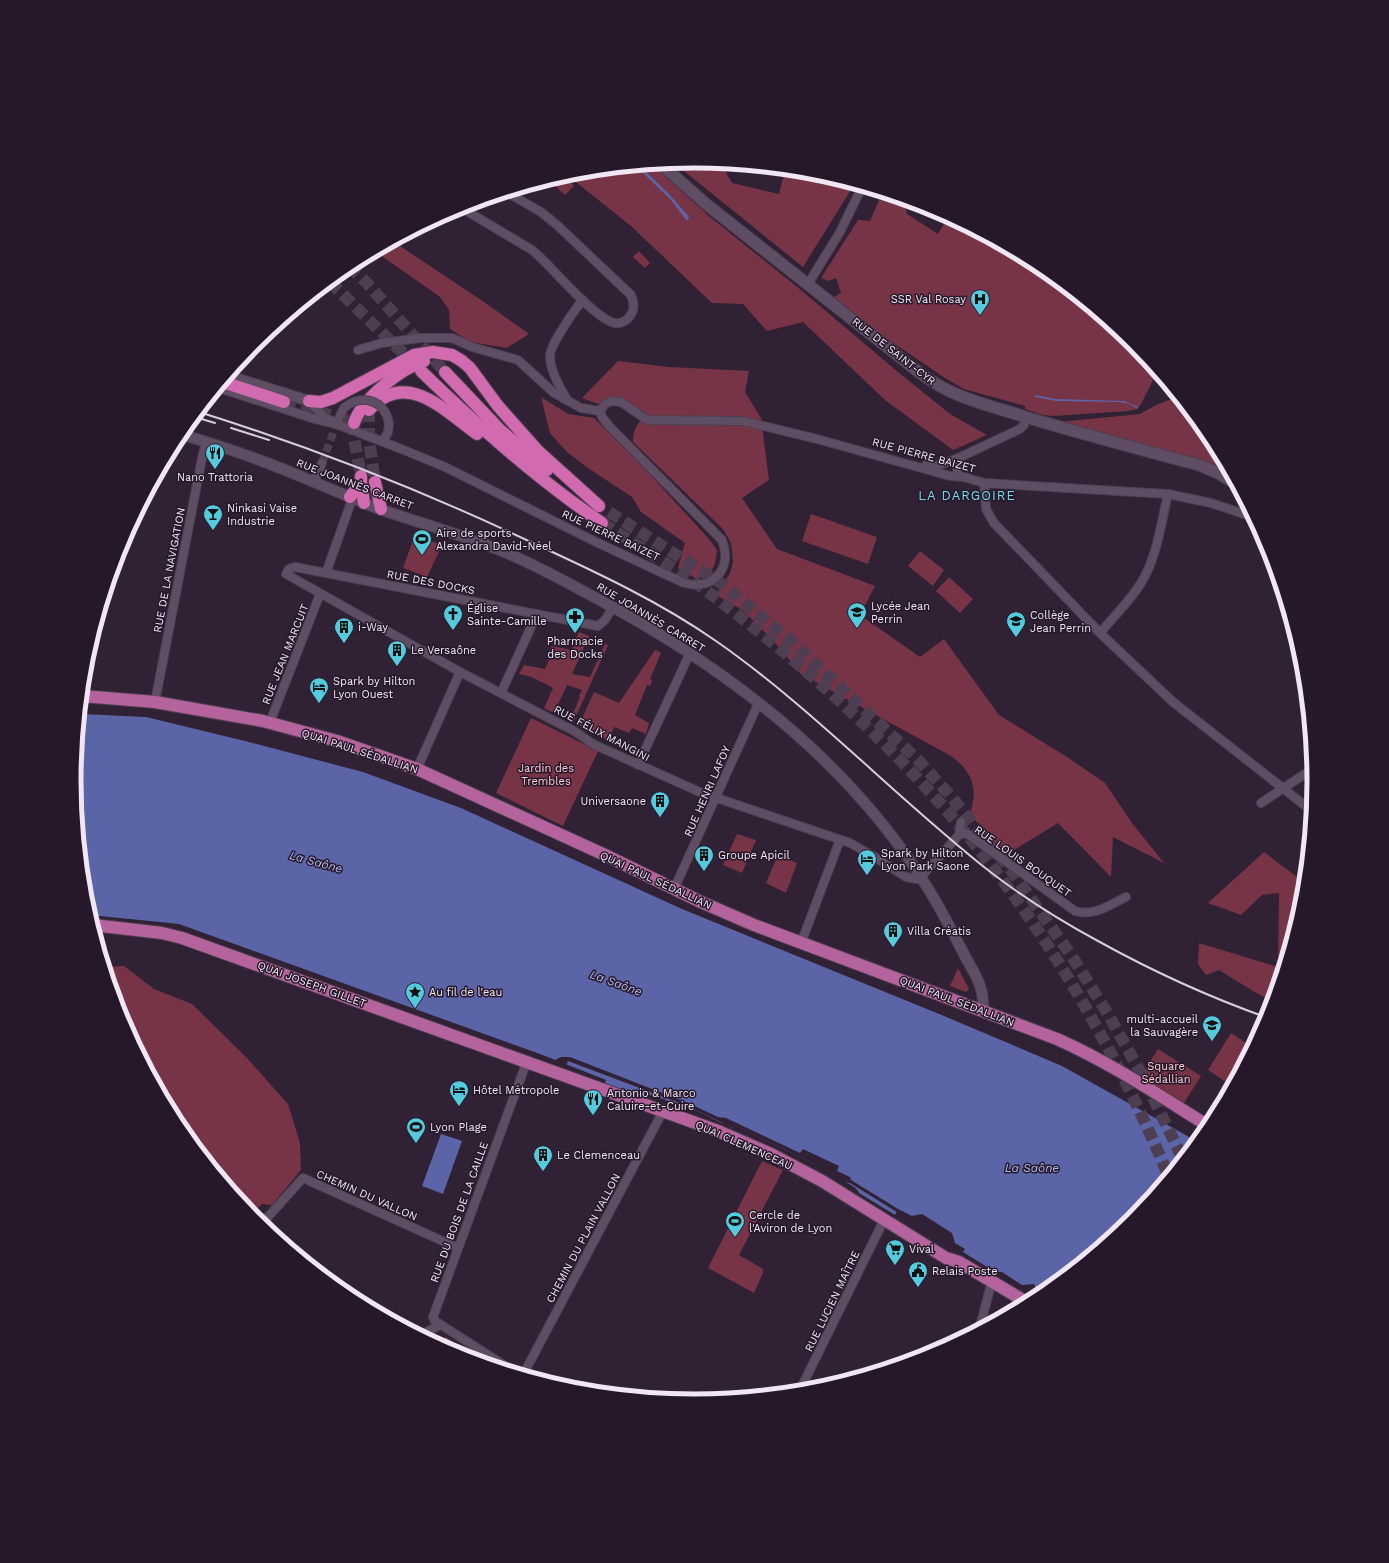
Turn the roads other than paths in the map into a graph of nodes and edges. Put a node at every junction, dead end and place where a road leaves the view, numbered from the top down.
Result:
1 (666, 169) edge
2 (860, 191) edge
3 (513, 196) edge
4 (468, 212) edge
5 (808, 284) junction
6 (583, 300) junction
7 (358, 350) dead end
8 (421, 371) tunnel mouth
9 (445, 372) tunnel mouth
10 (233, 377) edge
11 (228, 384) edge
12 (223, 389) edge
13 (487, 392) junction
14 (567, 400) junction
15 (309, 401) junction
16 (284, 402) tunnel mouth
17 (369, 410) tunnel mouth
18 (600, 411) junction
19 (1026, 417) junction
20 (338, 423) junction
21 (354, 423) tunnel mouth
22 (187, 436) edge
23 (383, 441) junction
24 (206, 442) junction
25 (956, 459) junction
26 (945, 462) junction
27 (322, 463) tunnel mouth
28 (914, 465) junction
29 (944, 474) junction
30 (961, 477) junction
31 (1228, 479) edge
32 (314, 482) junction
33 (375, 482) tunnel mouth
34 (984, 483) junction
35 (556, 490) junction
36 (1168, 494) junction
37 (350, 497) junction
38 (364, 503) junction
39 (381, 509) junction
40 (1247, 515) edge
41 (602, 523) tunnel mouth
42 (326, 573) junction
43 (286, 574) joint
44 (320, 594) junction
45 (613, 607) junction
46 (537, 614) junction
47 (1100, 633) junction
48 (690, 653) junction
49 (460, 672) junction
50 (501, 692) junction
51 (87, 696) edge
52 (155, 702) junction
53 (759, 702) junction
54 (270, 722) junction
55 (638, 765) junction
56 (416, 769) junction
57 (1308, 772) edge
58 (1282, 789) junction
59 (716, 798) junction
60 (1260, 803) dead end
61 (1307, 808) edge
62 (961, 822) dead end
63 (959, 835) junction
64 (840, 840) junction
65 (921, 877) junction
66 (674, 889) junction
67 (1126, 897) dead end
68 (99, 926) edge
69 (802, 944) junction
70 (981, 991) junction
71 (971, 1007) junction
72 (984, 1012) junction
73 (527, 1061) junction
74 (663, 1111) junction
75 (1204, 1123) edge
76 (265, 1219) edge
77 (884, 1220) junction
78 (458, 1248) junction
79 (991, 1285) junction
80 (1022, 1300) edge
81 (1017, 1303) edge
82 (981, 1324) edge
83 (440, 1325) junction
84 (425, 1333) edge
85 (501, 1363) edge
86 (525, 1371) edge
87 (802, 1385) edge

1 - 5 main road, RUE DE SAINT-CYR
2 - 5 street
3 - 6 street
4 - 6 street
5 - 19 main road, RUE DE SAINT-CYR
6 - 14 street
7 - 14 street
8 - 35 highway
9 - 13 highway
10 - 15 street, RUE PIERRE BAIZET
11 - 16 highway
12 - 20 street, RUE PIERRE BAIZET
13 - 15 highway
13 - 21 highway
14 - 18 street
15 - 20 street, RUE PIERRE BAIZET
17 - 35 highway
18 - 23 street, RUE PIERRE BAIZET
18 - 28 street, RUE PIERRE BAIZET
19 - 25 street
19 - 31 main road, RUE DE SAINT-CYR
20 - 23 street, RUE PIERRE BAIZET
20 - 23 street, bridge
22 - 24 street, RUE JOANNÈS CARRET
24 - 32 street, RUE JOANNÈS CARRET
24 - 52 street, RUE DE LA NAVIGATION
25 - 26 street
25 - 30 street
26 - 28 street
26 - 29 street
27 - 32 street
28 - 29 street, RUE PIERRE BAIZET
29 - 30 street, RUE PIERRE BAIZET
30 - 34 street, RUE PIERRE BAIZET
32 - 37 street, RUE JOANNÈS CARRET
33 - 39 highway
34 - 36 street, RUE PIERRE BAIZET
34 - 47 street
35 - 41 highway
36 - 40 street, RUE PIERRE BAIZET
36 - 47 street
37 - 38 street, RUE JOANNÈS CARRET
37 - 38 highway
37 - 42 street
38 - 39 street, RUE JOANNÈS CARRET
39 - 45 street, RUE JOANNÈS CARRET
42 - 43 street, RUE DES DOCKS
42 - 46 street, RUE DES DOCKS
43 - 44 street, RUE FÉLIX MANGINI
44 - 49 street, RUE FÉLIX MANGINI
44 - 54 street, RUE JEAN MARCUIT
45 - 46 street, RUE DES DOCKS
45 - 48 street, RUE JOANNÈS CARRET
46 - 50 street
47 - 58 street
48 - 53 street, RUE JOANNÈS CARRET
48 - 55 street
49 - 50 street, RUE FÉLIX MANGINI
49 - 56 street
50 - 55 street, RUE FÉLIX MANGINI
51 - 52 main road, QUAI PAUL SÉDALLIAN
52 - 54 main road, QUAI PAUL SÉDALLIAN
53 - 59 street, RUE HENRI LAFOY
53 - 65 street, RUE JOANNÈS CARRET
54 - 56 main road, QUAI PAUL SÉDALLIAN
55 - 59 street, RUE FÉLIX MANGINI
56 - 66 main road, QUAI PAUL SÉDALLIAN
57 - 58 street
58 - 60 street
58 - 61 street
59 - 64 street, RUE FÉLIX MANGINI
59 - 66 street, RUE HENRI LAFOY
62 - 63 street
63 - 65 street, RUE LOUIS BOUQUET
63 - 67 street, RUE LOUIS BOUQUET
64 - 65 street, RUE FÉLIX MANGINI
64 - 69 street
65 - 70 street, RUE JOANNÈS CARRET
66 - 69 main road, QUAI PAUL SÉDALLIAN
68 - 73 main road, QUAI JOSEPH GILLET
69 - 71 main road, QUAI PAUL SÉDALLIAN
70 - 71 street
70 - 72 street, RUE JOANNÈS CARRET
71 - 72 main road, QUAI PAUL SÉDALLIAN
72 - 75 main road, QUAI PAUL SÉDALLIAN
73 - 74 main road, QUAI CLEMENCEAU
73 - 78 street, RUE DU BOIS DE LA CAILLE
74 - 77 main road, QUAI CLEMENCEAU
74 - 86 street, CHEMIN DU PLAIN VALLON
76 - 78 street, CHEMIN DU VALLON
77 - 79 main road, QUAI CLEMENCEAU
77 - 87 street, RUE LUCIEN MAÎTRE
78 - 83 street, RUE DU BOIS DE LA CAILLE
79 - 80 main road, QUAI CLEMENCEAU
79 - 81 main road, QUAI CLEMENCEAU
79 - 82 street
83 - 84 street
83 - 85 street

